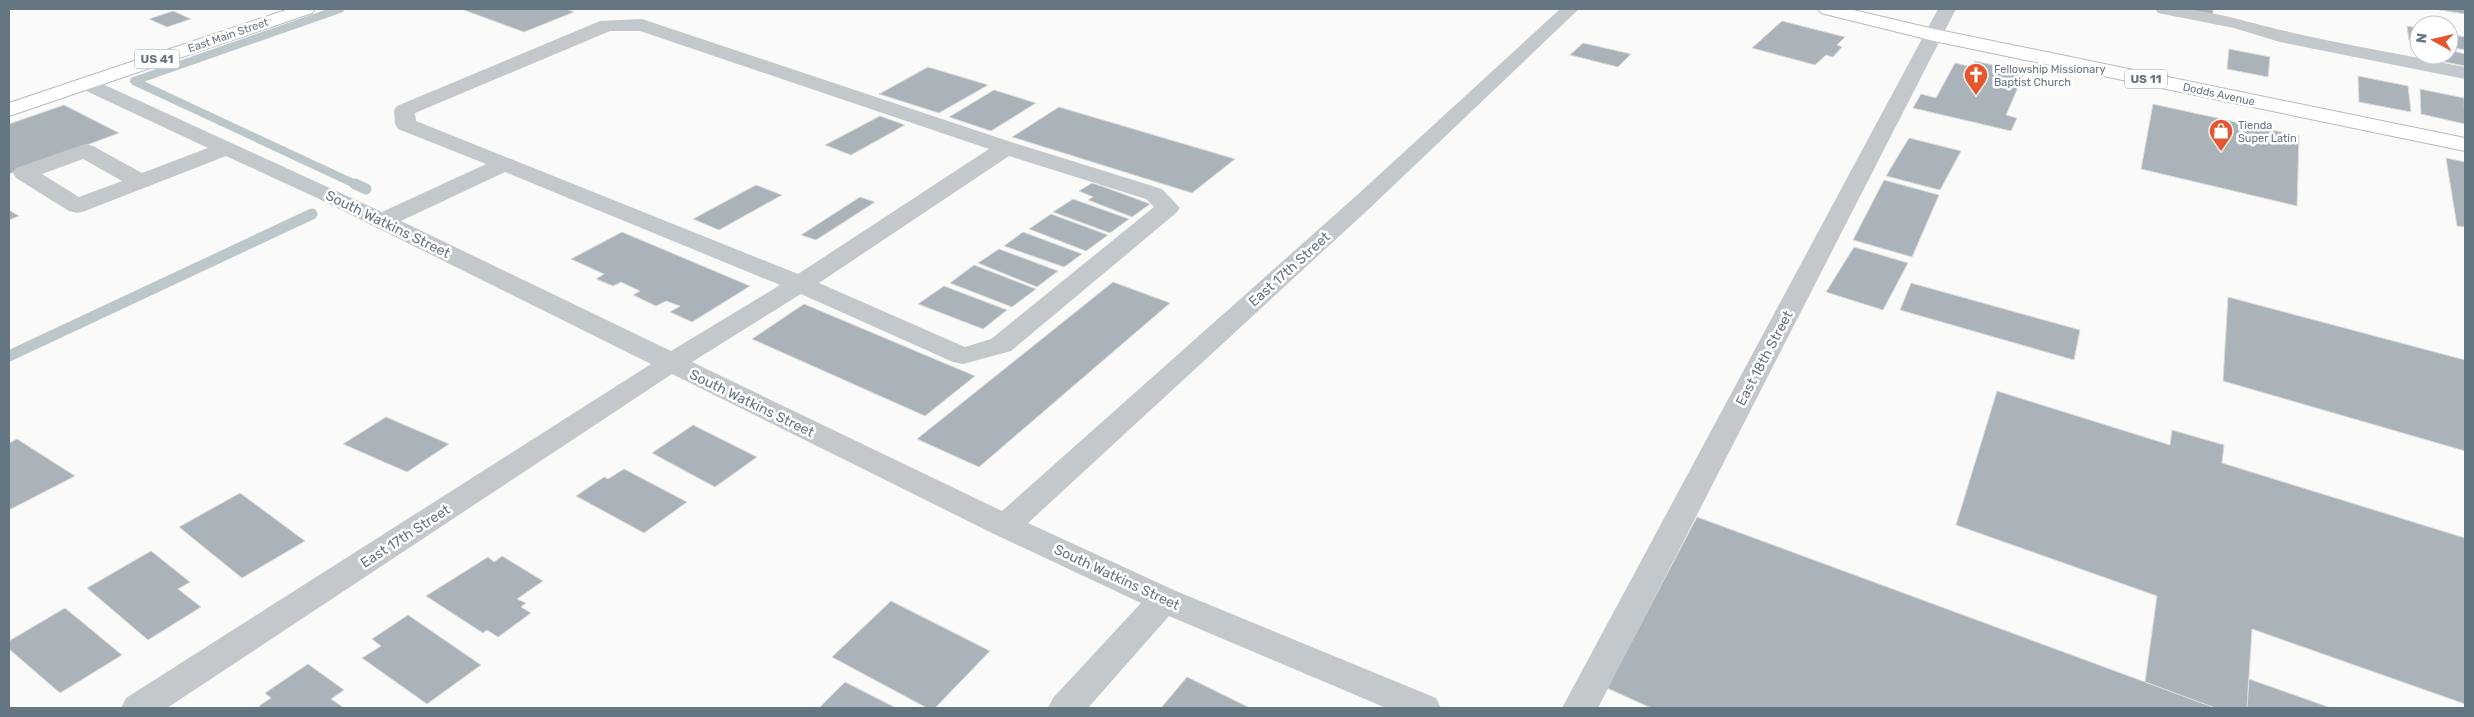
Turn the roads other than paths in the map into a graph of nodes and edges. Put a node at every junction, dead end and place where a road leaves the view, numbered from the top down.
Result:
1 (306, 9) edge
2 (1570, 9) edge
3 (1827, 9) edge
4 (1947, 9) edge
5 (2164, 9) edge
6 (2238, 16) edge
7 (1934, 35) junction
8 (2465, 73) edge
9 (87, 84) junction
10 (9, 110) edge
11 (2465, 146) edge
12 (227, 148) junction
13 (1006, 148) junction
14 (504, 164) junction
15 (140, 181) dead end
16 (382, 221) junction
17 (800, 284) junction
18 (671, 363) junction
19 (1005, 526) junction
20 (1164, 600) junction
21 (139, 708) edge
22 (1066, 708) edge
23 (1423, 708) edge
24 (1580, 708) edge

1 - 9 main road, East Main Street / US 41
2 - 19 street, East 17th Street
3 - 7 main road, Dodds Avenue / US 11
4 - 7 street, East 18th Street
5 - 6 street
6 - 8 street
7 - 11 main road, Dodds Avenue / US 11
7 - 24 street, East 18th Street
9 - 10 main road, East Main Street / US 41
9 - 12 street, South Watkins Street
12 - 15 street
12 - 16 street, South Watkins Street
13 - 14 street
13 - 17 street, East 17th Street
13 - 17 street
14 - 16 street
14 - 17 street
16 - 18 street, South Watkins Street
17 - 18 street, East 17th Street
18 - 19 street, South Watkins Street
18 - 21 street, East 17th Street
19 - 20 street, South Watkins Street
20 - 22 street
20 - 23 street, South Watkins Street

